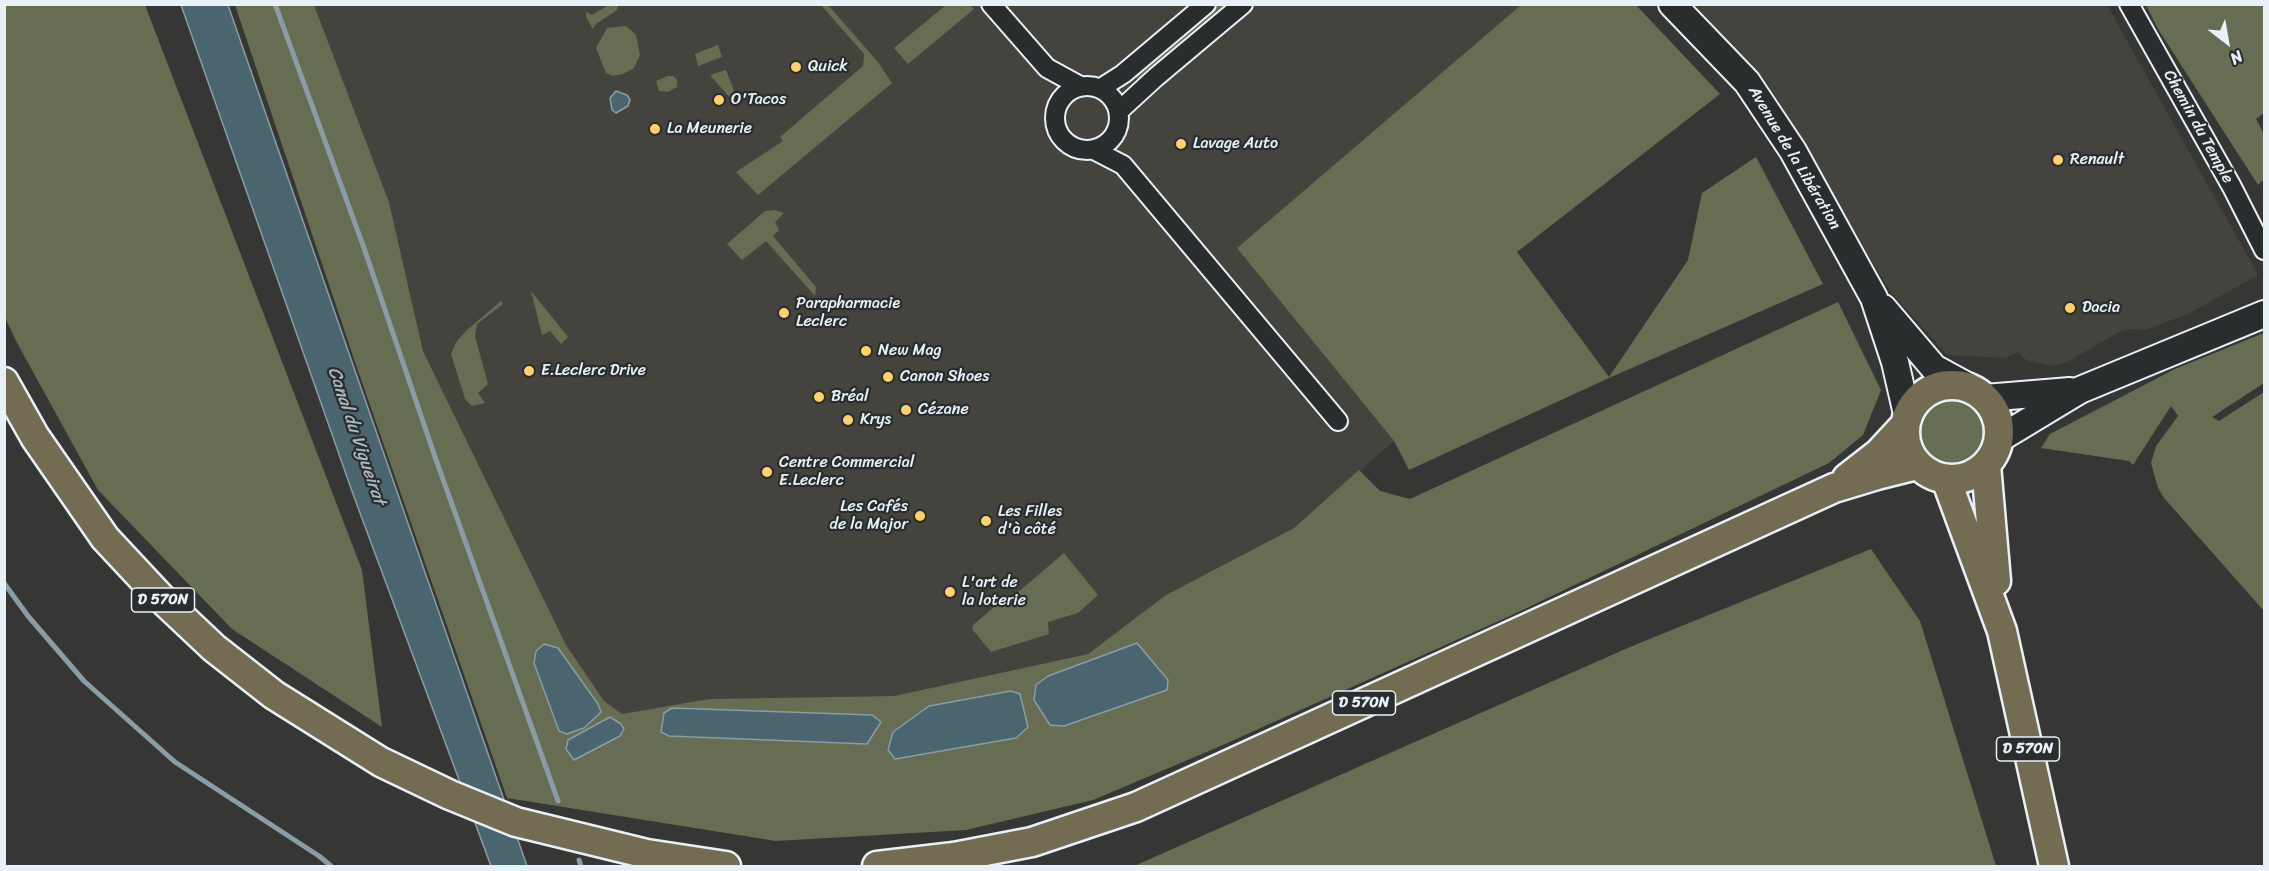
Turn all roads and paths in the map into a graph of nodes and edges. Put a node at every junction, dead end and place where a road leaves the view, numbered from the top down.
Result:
1 (991, 4) edge
2 (1206, 4) edge
3 (1243, 4) edge
4 (1672, 4) edge
5 (2129, 4) edge
6 (1047, 69) junction
7 (1080, 86) junction
8 (1101, 88) junction
9 (1056, 108) junction
10 (1119, 111) junction
11 (1117, 131) junction
12 (1094, 150) junction
13 (1123, 165) junction
14 (2265, 250) edge
15 (1874, 298) junction
16 (2265, 314) edge
17 (4, 382) edge
18 (2080, 390) junction
19 (1976, 392) junction
20 (1906, 420) junction
21 (1338, 421) dead end
22 (1999, 439) junction
23 (1917, 465) junction
24 (1986, 465) junction
25 (1946, 479) junction
26 (1834, 488) junction
27 (2002, 631) junction
28 (726, 867) edge
29 (877, 867) edge
30 (2054, 867) edge

1 - 6 street
2 - 8 street
3 - 10 street
4 - 15 main road, Avenue de la Libération
5 - 14 street, Chemin du Temple
6 - 7 street
6 - 9 street
7 - 8 street
7 - 9 street
8 - 10 street
9 - 12 street
10 - 11 street
11 - 12 street
11 - 13 street
12 - 13 street
13 - 21 street
15 - 19 main road, Avenue de la Libération
15 - 20 main road, Avenue de la Libération
16 - 18 main road
17 - 28 main road, D 570N
18 - 19 main road
18 - 22 main road
19 - 20 main road
19 - 22 main road
20 - 23 main road
20 - 26 main road, D 570N
22 - 24 main road
23 - 25 main road
23 - 26 main road, D 570N
24 - 25 main road
24 - 27 main road, D 570N
25 - 27 main road, D 570N
26 - 29 main road, D 570N
27 - 30 main road, D 570N

